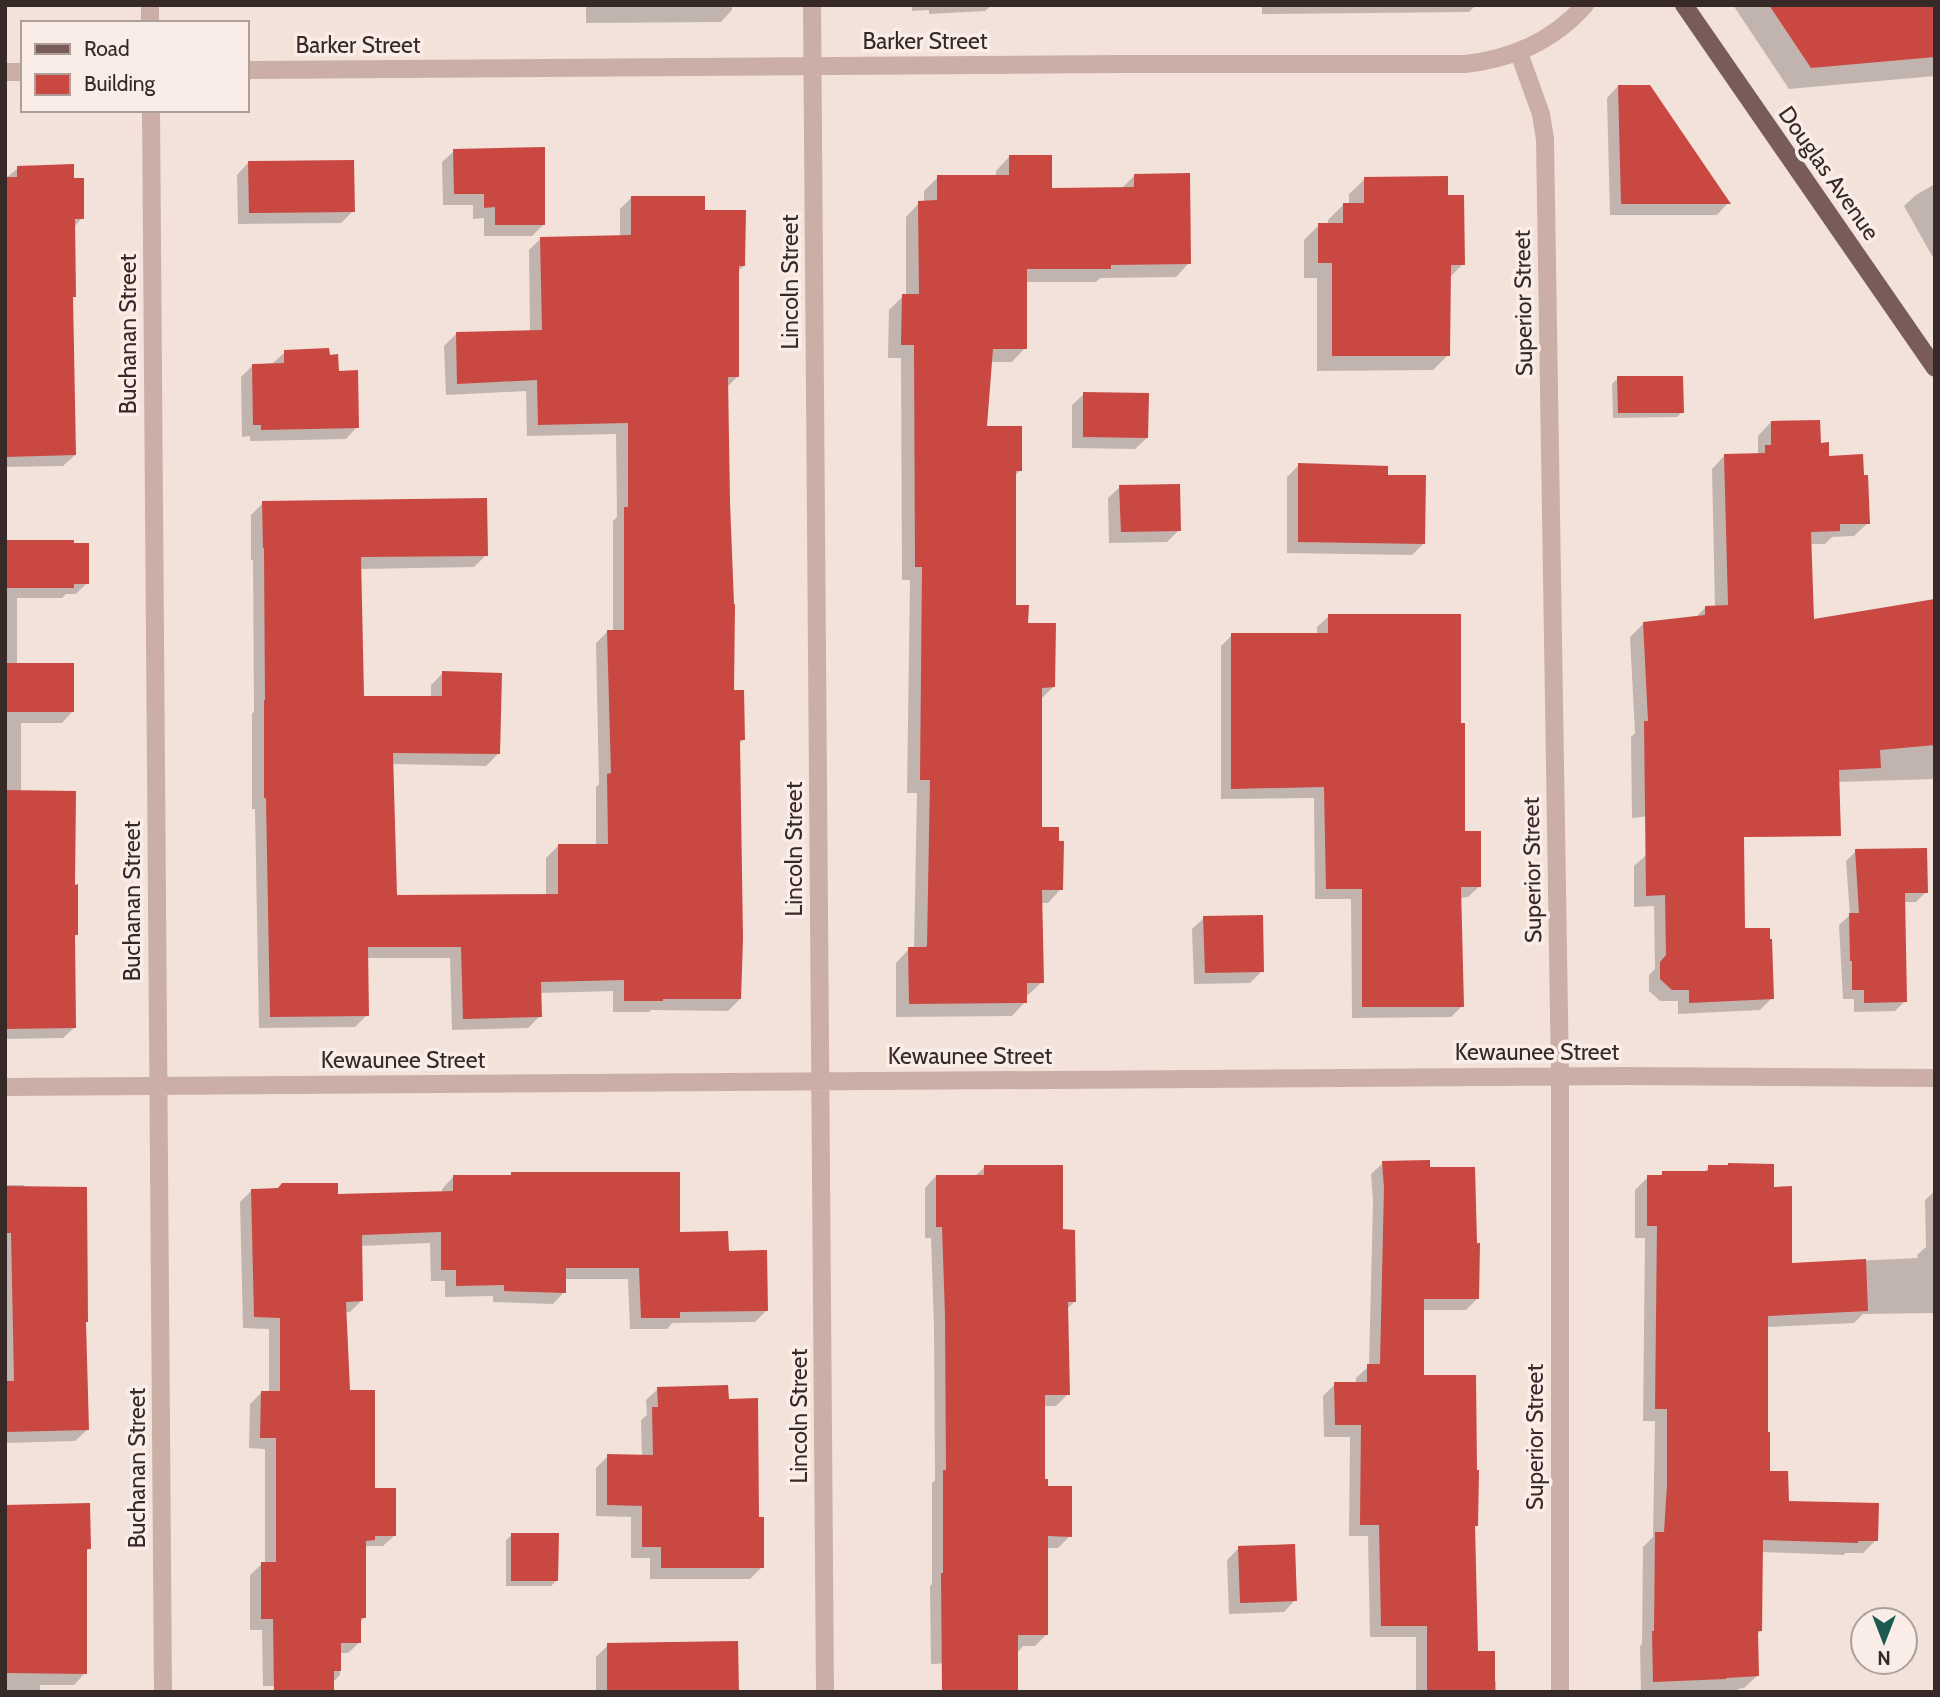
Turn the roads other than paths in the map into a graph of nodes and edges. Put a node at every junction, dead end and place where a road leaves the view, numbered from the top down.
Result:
1 (812, 5) edge
2 (1585, 5) edge
3 (1684, 5) edge
4 (1519, 52) junction
5 (813, 66) junction
6 (248, 70) edge
7 (151, 112) edge
8 (1935, 368) edge
9 (1560, 1077) junction
10 (1935, 1078) edge
11 (821, 1082) junction
12 (158, 1086) junction
13 (5, 1087) edge
14 (163, 1692) edge
15 (825, 1692) edge
16 (1560, 1692) edge

1 - 5 street, Lincoln Street
2 - 4 street, Barker Street
3 - 8 main road, Douglas Avenue
4 - 5 street, Barker Street
4 - 9 street, Superior Street
5 - 6 street, Barker Street
5 - 11 street, Lincoln Street
7 - 12 street, Buchanan Street
9 - 10 street, Kewaunee Street
9 - 11 street, Kewaunee Street
9 - 16 street, Superior Street
11 - 12 street, Kewaunee Street
11 - 15 street, Lincoln Street
12 - 13 street, Kewaunee Street
12 - 14 street, Buchanan Street

